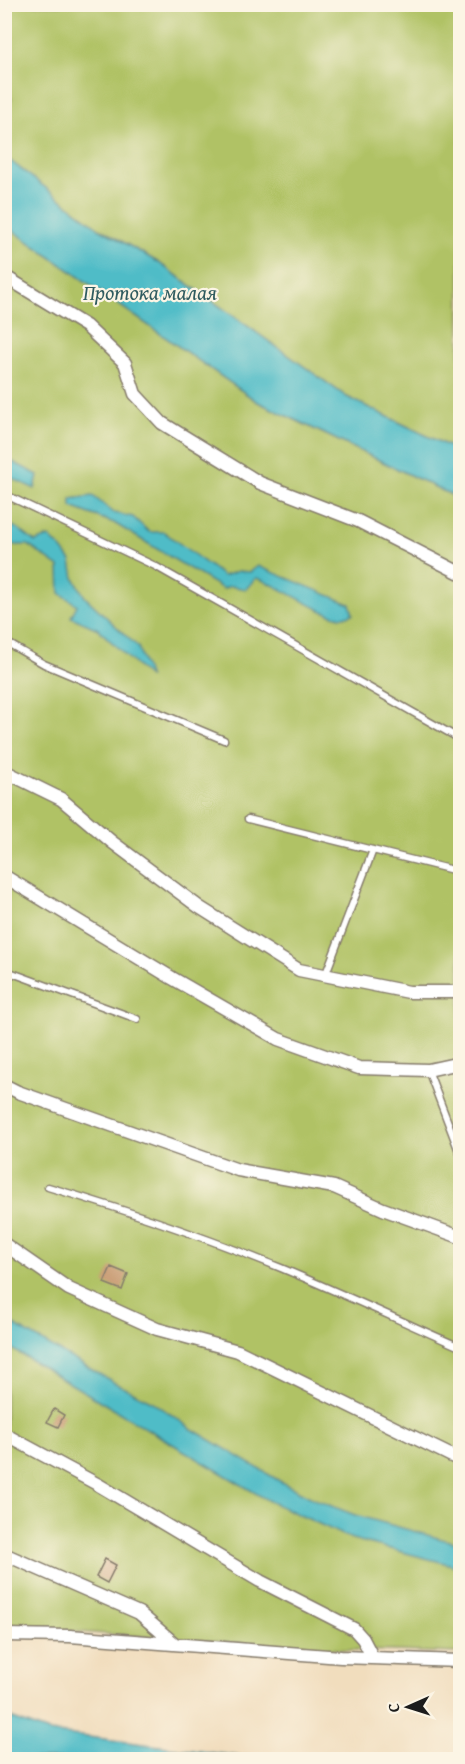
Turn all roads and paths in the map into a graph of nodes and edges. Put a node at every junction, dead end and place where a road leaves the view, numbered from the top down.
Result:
1 (4, 276) edge
2 (4, 494) edge
3 (460, 573) edge
4 (4, 641) edge
5 (460, 739) edge
6 (224, 740) dead end
7 (6, 775) edge
8 (248, 819) dead end
9 (373, 850) junction
10 (460, 866) edge
11 (4, 876) edge
12 (4, 970) edge
13 (325, 976) junction
14 (460, 992) edge
15 (137, 1019) dead end
16 (460, 1063) edge
17 (428, 1070) junction
18 (4, 1085) edge
19 (460, 1154) edge
20 (48, 1187) dead end
21 (460, 1237) edge
22 (4, 1244) edge
23 (460, 1347) edge
24 (4, 1434) edge
25 (460, 1460) edge
26 (4, 1554) edge
27 (4, 1635) edge
28 (175, 1644) junction
29 (372, 1658) junction
30 (460, 1661) edge

1 - 3 street
2 - 5 lane
4 - 6 lane
7 - 13 street
8 - 9 lane
9 - 10 lane
9 - 13 lane
11 - 17 street
12 - 15 lane
13 - 14 street
16 - 17 street
17 - 19 lane
18 - 21 street
20 - 23 lane
22 - 25 street
24 - 29 street
26 - 28 street
27 - 28 street
28 - 29 street
29 - 30 street

